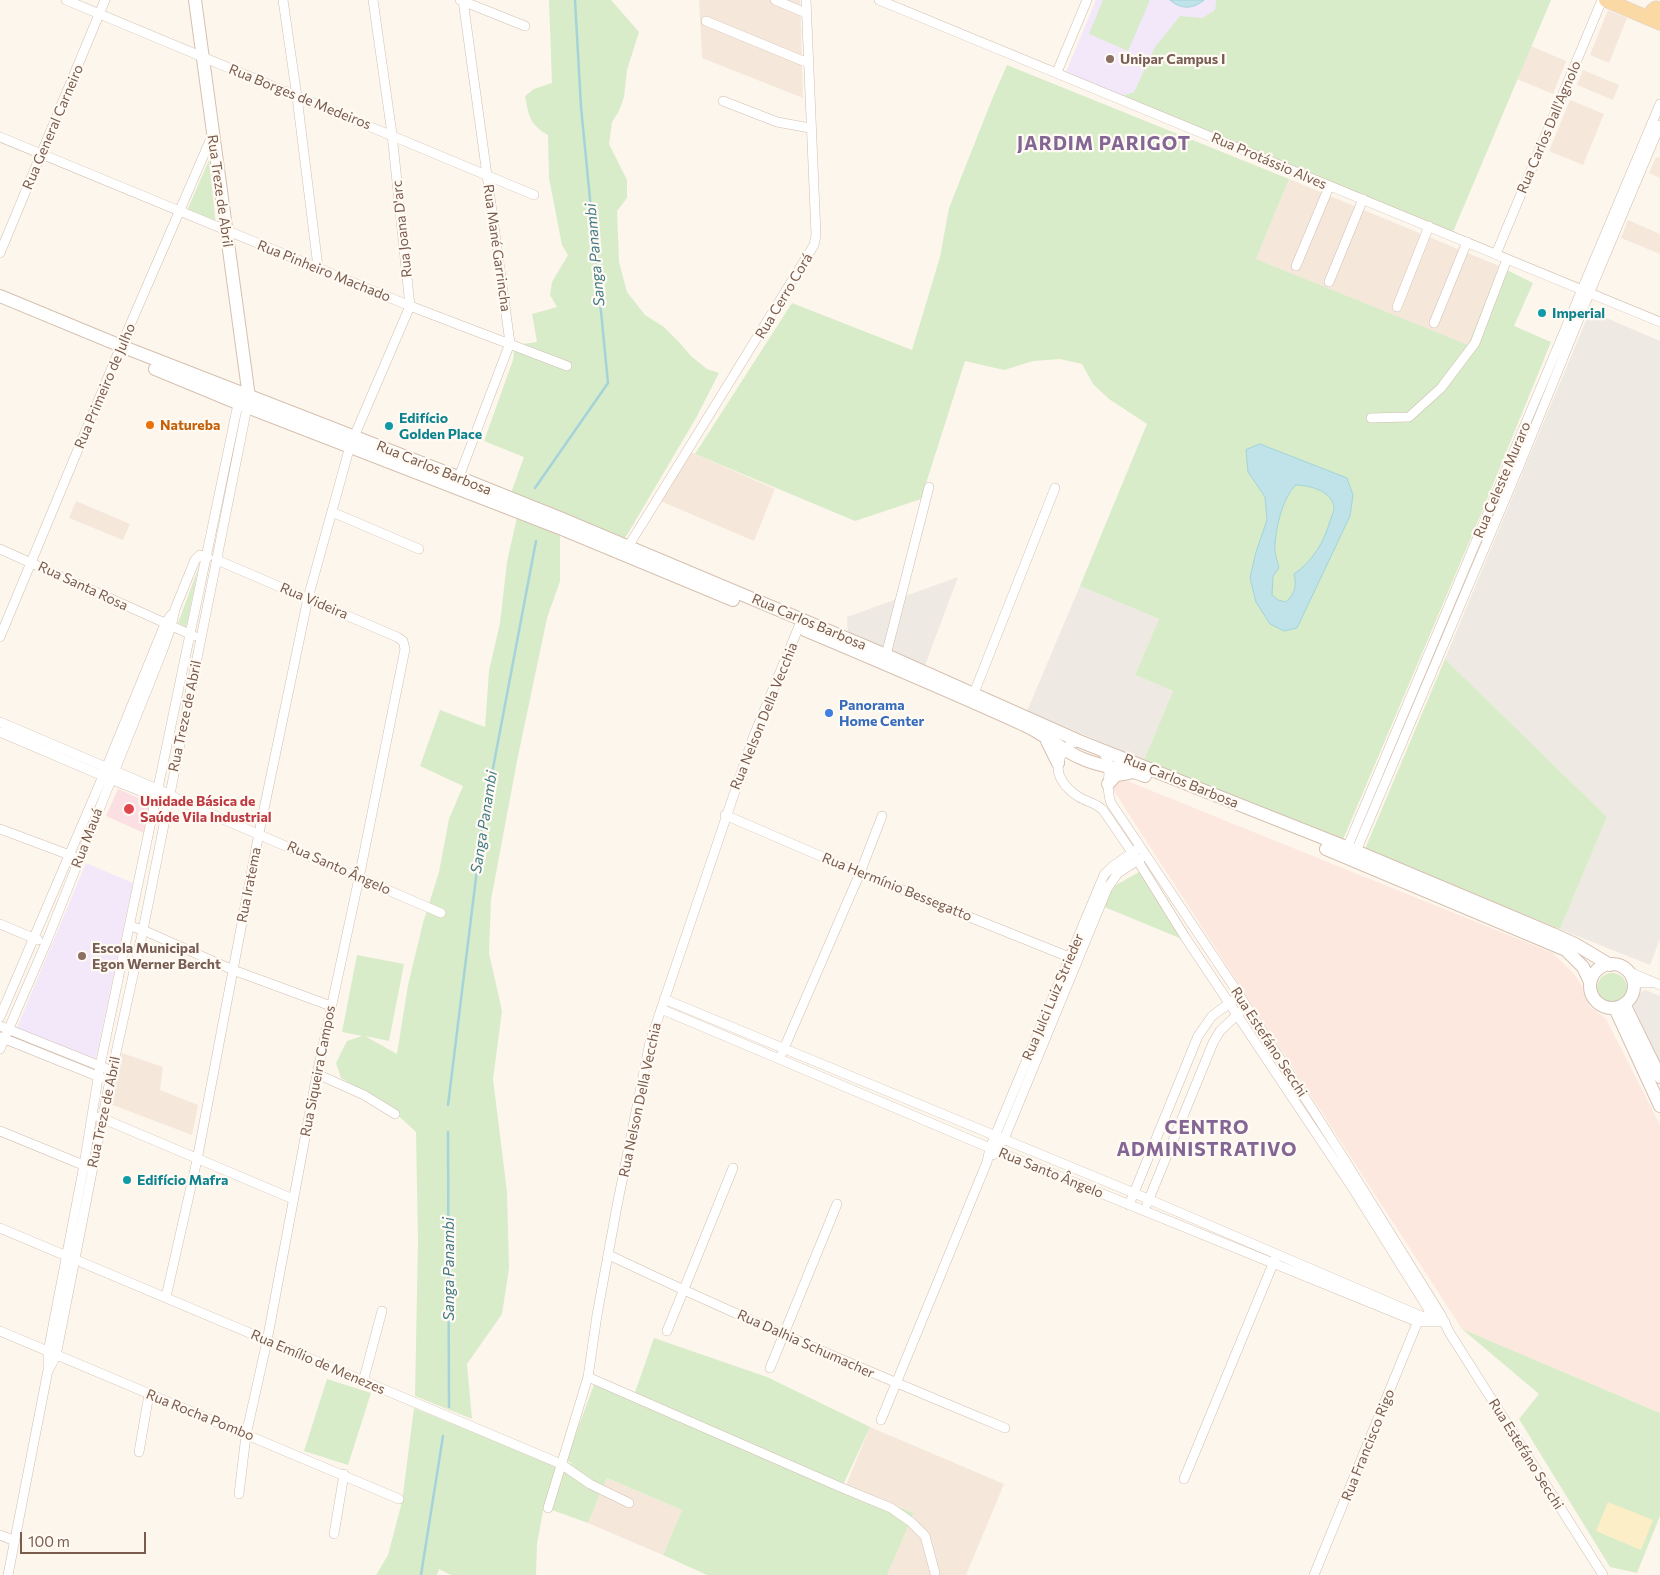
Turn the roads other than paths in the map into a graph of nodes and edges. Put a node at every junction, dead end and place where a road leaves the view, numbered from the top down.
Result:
1 (66, 0) edge
2 (105, 0) edge
3 (195, 0) edge
4 (283, 0) edge
5 (373, 0) edge
6 (775, 0) edge
7 (806, 0) edge
8 (879, 0) edge
9 (1087, 0) edge
10 (1604, 0) edge
11 (1650, 0) edge
12 (462, 1) edge
13 (1660, 4) edge
14 (1660, 9) edge
15 (806, 13) junction
16 (100, 14) junction
17 (706, 21) dead end
18 (1660, 23) edge
19 (525, 26) dead end
20 (203, 58) junction
21 (808, 63) junction
22 (1057, 72) junction
23 (297, 97) junction
24 (723, 101) dead end
25 (1660, 104) edge
26 (1660, 125) edge
27 (810, 128) junction
28 (392, 134) junction
29 (0, 136) edge
30 (212, 136) junction
31 (41, 154) junction
32 (1638, 168) junction
33 (487, 175) junction
34 (1329, 187) junction
35 (534, 195) dead end
36 (1363, 200) junction
37 (178, 211) junction
38 (1429, 226) junction
39 (227, 231) junction
40 (1467, 242) junction
41 (0, 253) edge
42 (1496, 254) junction
43 (1507, 259) junction
44 (1296, 266) dead end
45 (318, 267) junction
46 (1329, 282) dead end
47 (1585, 292) junction
48 (0, 296) edge
49 (0, 306) edge
50 (410, 306) junction
51 (1397, 307) dead end
52 (1660, 322) edge
53 (1434, 323) dead end
54 (510, 344) junction
55 (119, 350) junction
56 (567, 366) dead end
57 (244, 397) junction
58 (1371, 418) dead end
59 (352, 442) junction
60 (456, 482) junction
61 (929, 488) dead end
62 (1055, 488) dead end
63 (332, 512) junction
64 (419, 548) dead end
65 (0, 549) edge
66 (625, 550) junction
67 (208, 557) junction
68 (217, 560) junction
69 (32, 562) junction
70 (308, 598) junction
71 (801, 623) junction
72 (168, 625) junction
73 (190, 635) junction
74 (0, 637) edge
75 (201, 638) junction
76 (405, 649) joint
77 (886, 655) junction
78 (974, 693) junction
79 (0, 722) edge
80 (0, 732) edge
81 (1045, 737) junction
82 (1079, 741) junction
83 (1064, 749) junction
84 (1102, 750) junction
85 (1058, 763) junction
86 (1110, 766) junction
87 (1136, 772) junction
88 (108, 774) junction
89 (1108, 784) junction
90 (157, 793) junction
91 (168, 797) junction
92 (1224, 802) junction
93 (726, 815) junction
94 (882, 816) dead end
95 (0, 829) edge
96 (260, 833) junction
97 (1132, 852) junction
98 (1141, 854) junction
99 (1349, 854) junction
100 (69, 856) junction
101 (79, 859) junction
102 (860, 873) junction
103 (359, 878) junction
104 (441, 913) dead end
105 (0, 924) edge
106 (130, 926) junction
107 (143, 930) junction
108 (34, 939) junction
109 (46, 943) junction
110 (1069, 957) junction
111 (1610, 964) junction
112 (233, 970) junction
113 (1627, 971) junction
114 (1590, 982) junction
115 (1634, 983) junction
116 (1658, 984) edge
117 (1240, 996) junction
118 (664, 999) junction
119 (1230, 1003) junction
120 (331, 1006) junction
121 (1620, 1006) junction
122 (1246, 1007) junction
123 (661, 1009) junction
124 (1238, 1014) junction
125 (0, 1017) edge
126 (4, 1027) edge
127 (2, 1038) edge
128 (0, 1049) edge
129 (784, 1049) junction
130 (780, 1058) junction
131 (100, 1066) junction
132 (112, 1070) junction
133 (317, 1074) junction
134 (98, 1076) junction
135 (1660, 1076) edge
136 (110, 1080) junction
137 (1660, 1106) edge
138 (92, 1114) junction
139 (395, 1114) dead end
140 (103, 1119) junction
141 (0, 1131) edge
142 (999, 1138) junction
143 (994, 1149) junction
144 (1337, 1156) junction
145 (197, 1160) junction
146 (88, 1167) junction
147 (733, 1168) dead end
148 (1134, 1193) junction
149 (293, 1199) junction
150 (1149, 1200) junction
151 (837, 1204) dead end
152 (1129, 1205) junction
153 (1144, 1211) junction
154 (0, 1228) edge
155 (66, 1255) junction
156 (609, 1255) junction
157 (1275, 1258) junction
158 (75, 1260) junction
159 (682, 1290) junction
160 (166, 1297) junction
161 (382, 1312) dead end
162 (1420, 1319) junction
163 (1439, 1319) junction
164 (0, 1331) edge
165 (667, 1331) dead end
166 (784, 1334) junction
167 (267, 1341) junction
168 (52, 1354) junction
169 (770, 1368) dead end
170 (588, 1377) junction
171 (363, 1382) junction
172 (897, 1384) junction
173 (149, 1394) junction
174 (881, 1420) dead end
175 (1005, 1428) dead end
176 (246, 1434) junction
177 (139, 1452) dead end
178 (561, 1464) junction
179 (344, 1474) junction
180 (1184, 1479) dead end
181 (238, 1494) dead end
182 (399, 1499) dead end
183 (628, 1503) dead end
184 (548, 1508) dead end
185 (334, 1534) dead end
186 (0, 1535) edge
187 (15, 1541) junction
188 (935, 1573) dead end
189 (8, 1575) edge
190 (1314, 1575) edge
191 (1604, 1575) edge

1 - 16 street, Rua Borges de Medeiros
2 - 16 street, Rua General Carneiro
3 - 20 street, Rua Treze de Abril
4 - 23 street
5 - 28 street, Rua Joana D'arc
6 - 15 street
7 - 15 street, Rua Cerro Corá
8 - 22 street, Rua Protássio Alves
9 - 22 street
10 - 18 main road
10 - 42 street, Rua Carlos Dall'Agnolo
11 - 13 main road
12 - 19 street
12 - 33 street, Rua Mané Garrincha
14 - 18 main road
15 - 21 street, Rua Cerro Corá
16 - 20 street, Rua Borges de Medeiros
16 - 31 street, Rua General Carneiro
17 - 21 street
20 - 23 street, Rua Borges de Medeiros
20 - 30 street, Rua Treze de Abril
21 - 27 street, Rua Cerro Corá
22 - 34 street, Rua Protássio Alves
23 - 28 street, Rua Borges de Medeiros
23 - 45 street
24 - 27 street
25 - 32 street, Rua Celeste Muraro
26 - 32 street, Rua Celeste Muraro
27 - 66 street, Rua Cerro Corá
28 - 33 street, Rua Borges de Medeiros
28 - 50 street, Rua Joana D'arc
29 - 31 street, Rua Pinheiro Machado
30 - 37 street, Rua Primeiro de Julho
30 - 39 street, Rua Treze de Abril
31 - 37 street, Rua Pinheiro Machado
31 - 41 street, Rua General Carneiro
32 - 47 street, Rua Celeste Muraro
33 - 35 street, Rua Borges de Medeiros
33 - 54 street, Rua Mané Garrincha
34 - 36 street, Rua Protássio Alves
34 - 44 street
36 - 38 street, Rua Protássio Alves
36 - 46 street
37 - 39 street, Rua Pinheiro Machado
37 - 55 street, Rua Primeiro de Julho
38 - 40 street, Rua Protássio Alves
38 - 51 street
39 - 45 street, Rua Pinheiro Machado
39 - 57 street, Rua Treze de Abril
40 - 42 street, Rua Protássio Alves
40 - 53 street
42 - 43 street, Rua Protássio Alves
43 - 47 street, Rua Protássio Alves
43 - 58 street
45 - 50 street, Rua Pinheiro Machado
47 - 52 street, Rua Protássio Alves
47 - 99 street, Rua Celeste Muraro
48 - 55 street, Rua Carlos Barbosa
49 - 55 street, Rua Carlos Barbosa
50 - 54 street, Rua Pinheiro Machado
50 - 59 street, Rua Joana D'arc
54 - 56 street, Rua Pinheiro Machado
54 - 60 street, Rua Mané Garrincha
55 - 57 street, Rua Carlos Barbosa
55 - 69 street, Rua Primeiro de Julho
57 - 59 street, Rua Carlos Barbosa
57 - 67 street, Rua Treze de Abril
57 - 68 street, Rua Treze de Abril
59 - 60 street, Rua Carlos Barbosa
59 - 63 street, Rua Iratema
60 - 66 street, Rua Carlos Barbosa
61 - 77 street
62 - 78 street
63 - 64 street
63 - 70 street, Rua Iratema
65 - 69 street, Rua Santa Rosa
66 - 71 street, Rua Carlos Barbosa
67 - 72 street, Rua Mauá
67 - 73 street, Rua Treze de Abril
68 - 70 street, Rua Videira
68 - 75 street, Rua Treze de Abril
69 - 72 street, Rua Santa Rosa
69 - 74 street, Rua Primeiro de Julho
70 - 76 street, Rua Videira
70 - 96 street, Rua Iratema
71 - 77 street, Rua Carlos Barbosa
71 - 81 street, Rua Carlos Barbosa
71 - 93 street, Rua Nelson Della Vecchia
72 - 73 street, Rua Santa Rosa
72 - 88 street, Rua Mauá
73 - 75 street, Rua Santa Rosa
73 - 90 street, Rua Treze de Abril
75 - 91 street, Rua Treze de Abril
76 - 103 street, Rua Siqueira Campos
77 - 78 street, Rua Carlos Barbosa
78 - 82 street, Rua Carlos Barbosa
79 - 88 street, Rua Santo Ângelo
80 - 88 street, Rua Santo Ângelo
81 - 83 street, Rua Carlos Barbosa
81 - 85 street
82 - 83 street
82 - 84 street, Rua Carlos Barbosa
83 - 85 street
83 - 86 street, Rua Carlos Barbosa
84 - 86 street
84 - 92 street, Rua Carlos Barbosa
85 - 97 street
86 - 87 street, Rua Carlos Barbosa
86 - 89 street, Rua Estefáno Secchi
87 - 89 street
87 - 92 street, Rua Carlos Barbosa
88 - 90 street, Rua Santo Ângelo
88 - 100 street
88 - 101 street, Rua Mauá
89 - 98 street, Rua Estefáno Secchi
90 - 91 street, Rua Santo Ângelo
90 - 106 street, Rua Treze de Abril
91 - 96 street, Rua Santo Ângelo
91 - 107 street, Rua Treze de Abril
92 - 99 street, Rua Carlos Barbosa
93 - 102 street, Rua Hermínio Bessegatto
93 - 118 street, Rua Nelson Della Vecchia
94 - 102 street
95 - 100 street
96 - 103 street, Rua Santo Ângelo
96 - 112 street, Rua Iratema
97 - 98 street
97 - 110 street, Rua Julci Luiz Strieder
98 - 117 street, Rua Estefáno Secchi
98 - 119 street
98 - 142 street, Rua Julci Luiz Strieder
99 - 111 street, Rua Carlos Barbosa
99 - 114 street, Rua Carlos Barbosa
100 - 101 street
100 - 108 street
101 - 109 street, Rua Mauá
102 - 110 street, Rua Hermínio Bessegatto
102 - 129 street
103 - 104 street, Rua Santo Ângelo
103 - 120 street, Rua Siqueira Campos
105 - 108 street
106 - 107 street
106 - 131 street, Rua Treze de Abril
107 - 112 street
107 - 132 street, Rua Treze de Abril
108 - 109 street
108 - 125 street
109 - 126 street, Rua Mauá
110 - 142 street, Rua Julci Luiz Strieder
111 - 113 street, Rua Carlos Barbosa
111 - 114 street
112 - 120 street
112 - 145 street, Rua Iratema
113 - 115 street
113 - 116 street, Rua Carlos Barbosa
114 - 121 street, Rua Carlos Barbosa
115 - 116 street, Rua Carlos Barbosa
115 - 121 street
117 - 119 street
117 - 122 street, Rua Estefáno Secchi
118 - 123 street, Rua Nelson Della Vecchia
118 - 129 street, Rua Santo Ângelo
119 - 124 street
119 - 148 street
120 - 133 street, Rua Siqueira Campos
121 - 135 street
121 - 137 street
122 - 124 street
122 - 144 street, Rua Estefáno Secchi
123 - 130 street, Rua Santo Ângelo
123 - 156 street, Rua Nelson Della Vecchia
124 - 144 street
124 - 150 street
126 - 127 street, Rua Mauá
126 - 131 street
127 - 128 street, Rua Mauá
127 - 134 street
129 - 130 street
129 - 142 street, Rua Santo Ângelo
130 - 143 street, Rua Santo Ângelo
131 - 132 street
131 - 134 street, Rua Treze de Abril
132 - 136 street, Rua Treze de Abril
133 - 139 street
133 - 149 street, Rua Siqueira Campos
134 - 136 street
134 - 138 street, Rua Treze de Abril
136 - 140 street, Rua Treze de Abril
138 - 140 street
138 - 146 street, Rua Treze de Abril
140 - 145 street
140 - 146 street, Rua Treze de Abril
141 - 146 street
142 - 143 street, Rua Julci Luiz Strieder
142 - 148 street, Rua Santo Ângelo
143 - 152 street, Rua Santo Ângelo
143 - 172 street, Rua Julci Luiz Strieder
144 - 163 street
145 - 149 street
145 - 160 street, Rua Iratema
146 - 155 street, Rua Treze de Abril
146 - 158 street, Rua Treze de Abril
147 - 159 street
148 - 150 street, Rua Santo Ângelo
148 - 152 street
149 - 167 street, Rua Siqueira Campos
150 - 153 street
150 - 157 street, Rua Santo Ângelo
151 - 166 street
152 - 153 street, Rua Santo Ângelo
153 - 157 street, Rua Santo Ângelo
154 - 155 street, Rua Emílio de Menezes
155 - 158 street, Rua Emílio de Menezes
155 - 168 street, Rua Treze de Abril
156 - 159 street, Rua Dalhia Schumacher
156 - 170 street, Rua Nelson Della Vecchia
157 - 162 street, Rua Santo Ângelo
157 - 180 street
158 - 160 street, Rua Emílio de Menezes
158 - 168 street, Rua Treze de Abril
159 - 165 street
159 - 166 street, Rua Dalhia Schumacher
160 - 167 street, Rua Emílio de Menezes
161 - 171 street
162 - 163 street, Rua Santo Ângelo
162 - 190 street, Rua Francisco Rigo
163 - 191 street, Rua Estefáno Secchi
164 - 168 street, Rua Rocha Pombo
166 - 169 street
166 - 172 street, Rua Dalhia Schumacher
167 - 171 street, Rua Emílio de Menezes
167 - 176 street, Rua Siqueira Campos
168 - 173 street, Rua Rocha Pombo
168 - 187 street, Rua Treze de Abril
170 - 178 street, Rua Nelson Della Vecchia
170 - 188 street
171 - 178 street, Rua Emílio de Menezes
172 - 174 street, Rua Julci Luiz Strieder
172 - 175 street, Rua Dalhia Schumacher
173 - 176 street, Rua Rocha Pombo
173 - 177 street
176 - 179 street, Rua Rocha Pombo
176 - 181 street, Rua Siqueira Campos
178 - 183 street, Rua Emílio de Menezes
178 - 184 street, Rua Nelson Della Vecchia
179 - 182 street, Rua Rocha Pombo
179 - 185 street
186 - 187 street
187 - 189 street, Rua Treze de Abril

